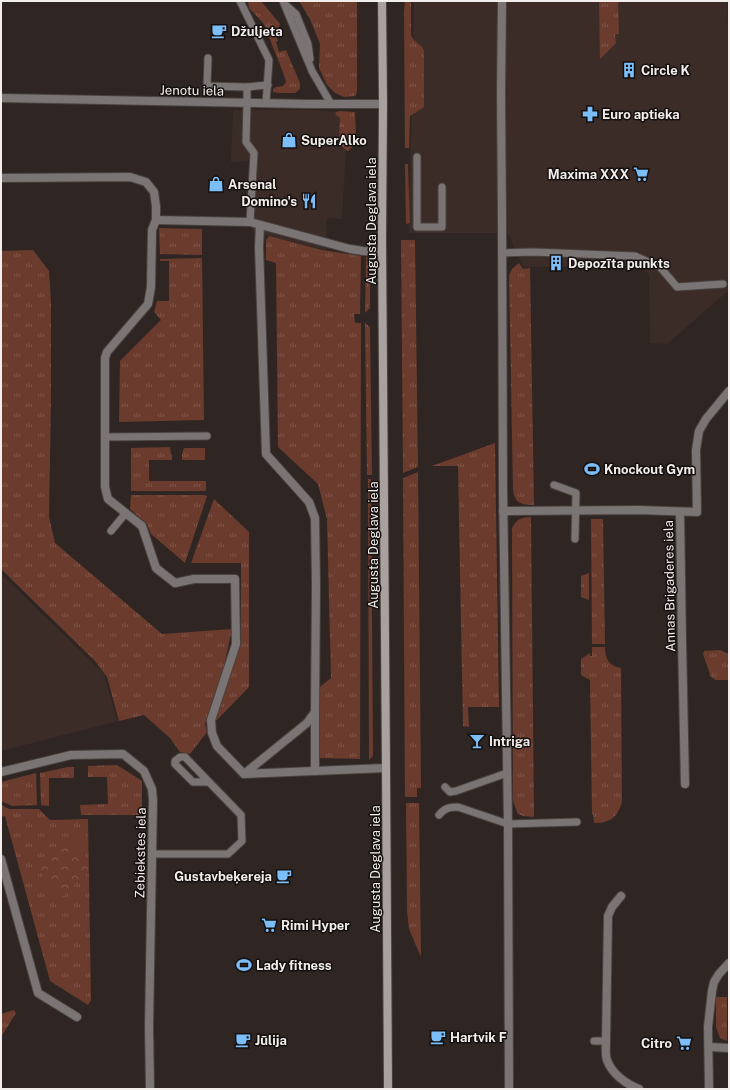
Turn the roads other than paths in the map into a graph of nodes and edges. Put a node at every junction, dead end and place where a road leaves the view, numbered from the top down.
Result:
1 (240, 1) edge
2 (382, 1) edge
3 (502, 1) edge
4 (284, 3) edge
5 (208, 58) dead end
6 (268, 85) junction
7 (247, 87) junction
8 (1, 98) edge
9 (247, 103) junction
10 (266, 103) junction
11 (332, 104) junction
12 (383, 104) junction
13 (417, 157) dead end
14 (1, 178) edge
15 (442, 187) dead end
16 (156, 220) junction
17 (250, 222) junction
18 (260, 225) junction
19 (382, 252) junction
20 (502, 253) junction
21 (723, 284) dead end
22 (729, 390) edge
23 (206, 436) dead end
24 (105, 437) junction
25 (554, 485) dead end
26 (575, 510) junction
27 (504, 511) junction
28 (680, 512) junction
29 (125, 514) junction
30 (111, 531) dead end
31 (575, 539) dead end
32 (315, 712) junction
33 (386, 768) junction
34 (315, 771) junction
35 (1, 772) edge
36 (507, 773) junction
37 (244, 774) junction
38 (209, 782) junction
39 (685, 784) dead end
40 (445, 787) dead end
41 (439, 815) dead end
42 (577, 822) dead end
43 (508, 824) junction
44 (152, 854) junction
45 (1, 860) edge
46 (621, 896) dead end
47 (729, 963) edge
48 (77, 1017) dead end
49 (594, 1040) dead end
50 (606, 1041) junction
51 (709, 1047) junction
52 (729, 1048) edge
53 (150, 1089) edge
54 (388, 1089) edge
55 (509, 1089) edge
56 (639, 1089) edge
57 (709, 1089) edge

1 - 6 lane
2 - 12 main road, Augusta Deglava iela
3 - 20 street
4 - 11 lane
5 - 7 lane
6 - 7 lane
6 - 10 lane
7 - 9 lane
8 - 9 street, Jenotu iela
9 - 10 street, Jenotu iela
9 - 17 lane
10 - 11 street, Jenotu iela
11 - 12 street, Jenotu iela
12 - 19 main road, Augusta Deglava iela
13 - 15 lane
14 - 16 street
16 - 17 street
16 - 24 street
17 - 18 street
18 - 19 street
18 - 32 street
19 - 33 main road, Augusta Deglava iela
20 - 21 lane
20 - 27 street
22 - 28 street, Annas Brigaderes iela
23 - 24 lane
24 - 29 street
25 - 26 lane
26 - 27 street
26 - 28 street
26 - 31 lane
27 - 36 street
28 - 39 street, Annas Brigaderes iela
29 - 30 lane
29 - 37 street
32 - 34 street
32 - 37 street
33 - 34 street
33 - 54 main road, Augusta Deglava iela
34 - 37 street
35 - 44 street, Zebiekstes iela
36 - 40 lane
36 - 43 street
38 - 38 lane
38 - 44 lane
41 - 43 lane
42 - 43 lane
43 - 55 street
44 - 53 street, Zebiekstes iela
45 - 48 street
46 - 50 street
47 - 51 street
49 - 50 lane
50 - 56 street
51 - 52 street
51 - 57 street

